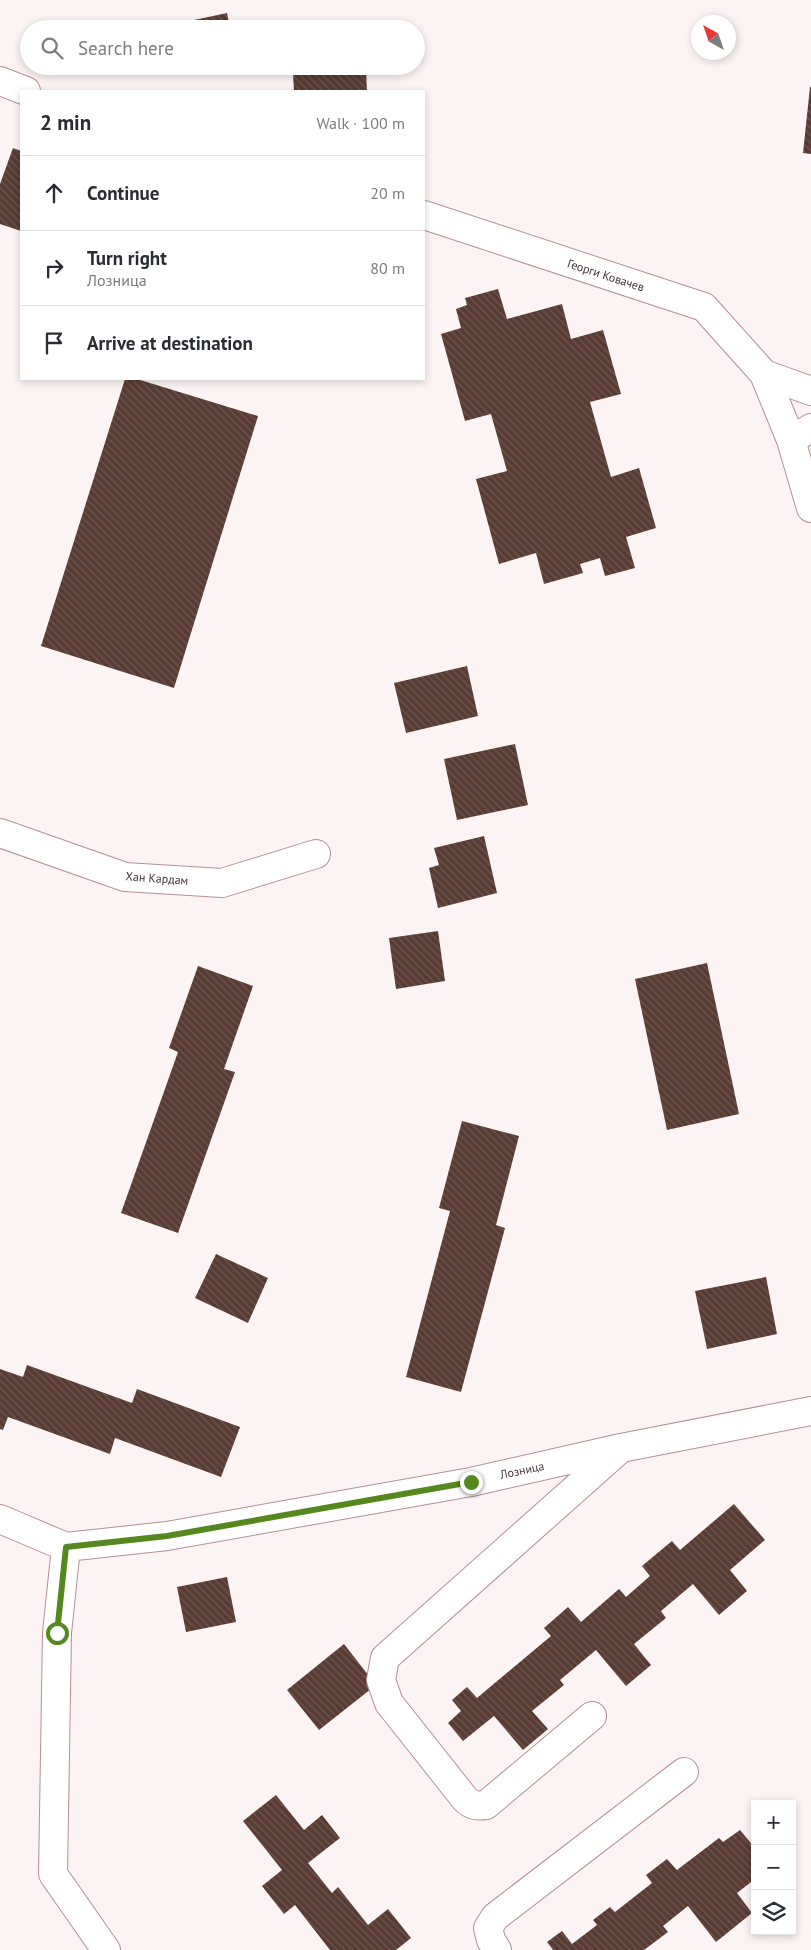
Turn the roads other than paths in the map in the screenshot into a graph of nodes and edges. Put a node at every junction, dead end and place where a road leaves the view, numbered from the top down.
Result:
1 (0, 81) edge
2 (23, 90) edge
3 (425, 215) edge
4 (764, 374) junction
5 (811, 391) edge
6 (801, 434) edge
7 (811, 508) edge
8 (0, 833) edge
9 (316, 854) dead end
10 (811, 1411) edge
11 (621, 1448) junction
12 (0, 1519) edge
13 (66, 1547) junction
14 (592, 1716) dead end
15 (684, 1772) dead end
16 (106, 1950) edge
17 (497, 1950) edge

1 - 2 street
3 - 4 street, Георги Ковачев
4 - 5 street
4 - 6 street
6 - 7 street
8 - 9 street, Хан Кардам
10 - 11 street, Лозница
11 - 13 street, Лозница
11 - 14 street
12 - 13 street, Лозница
13 - 16 street
15 - 17 street

